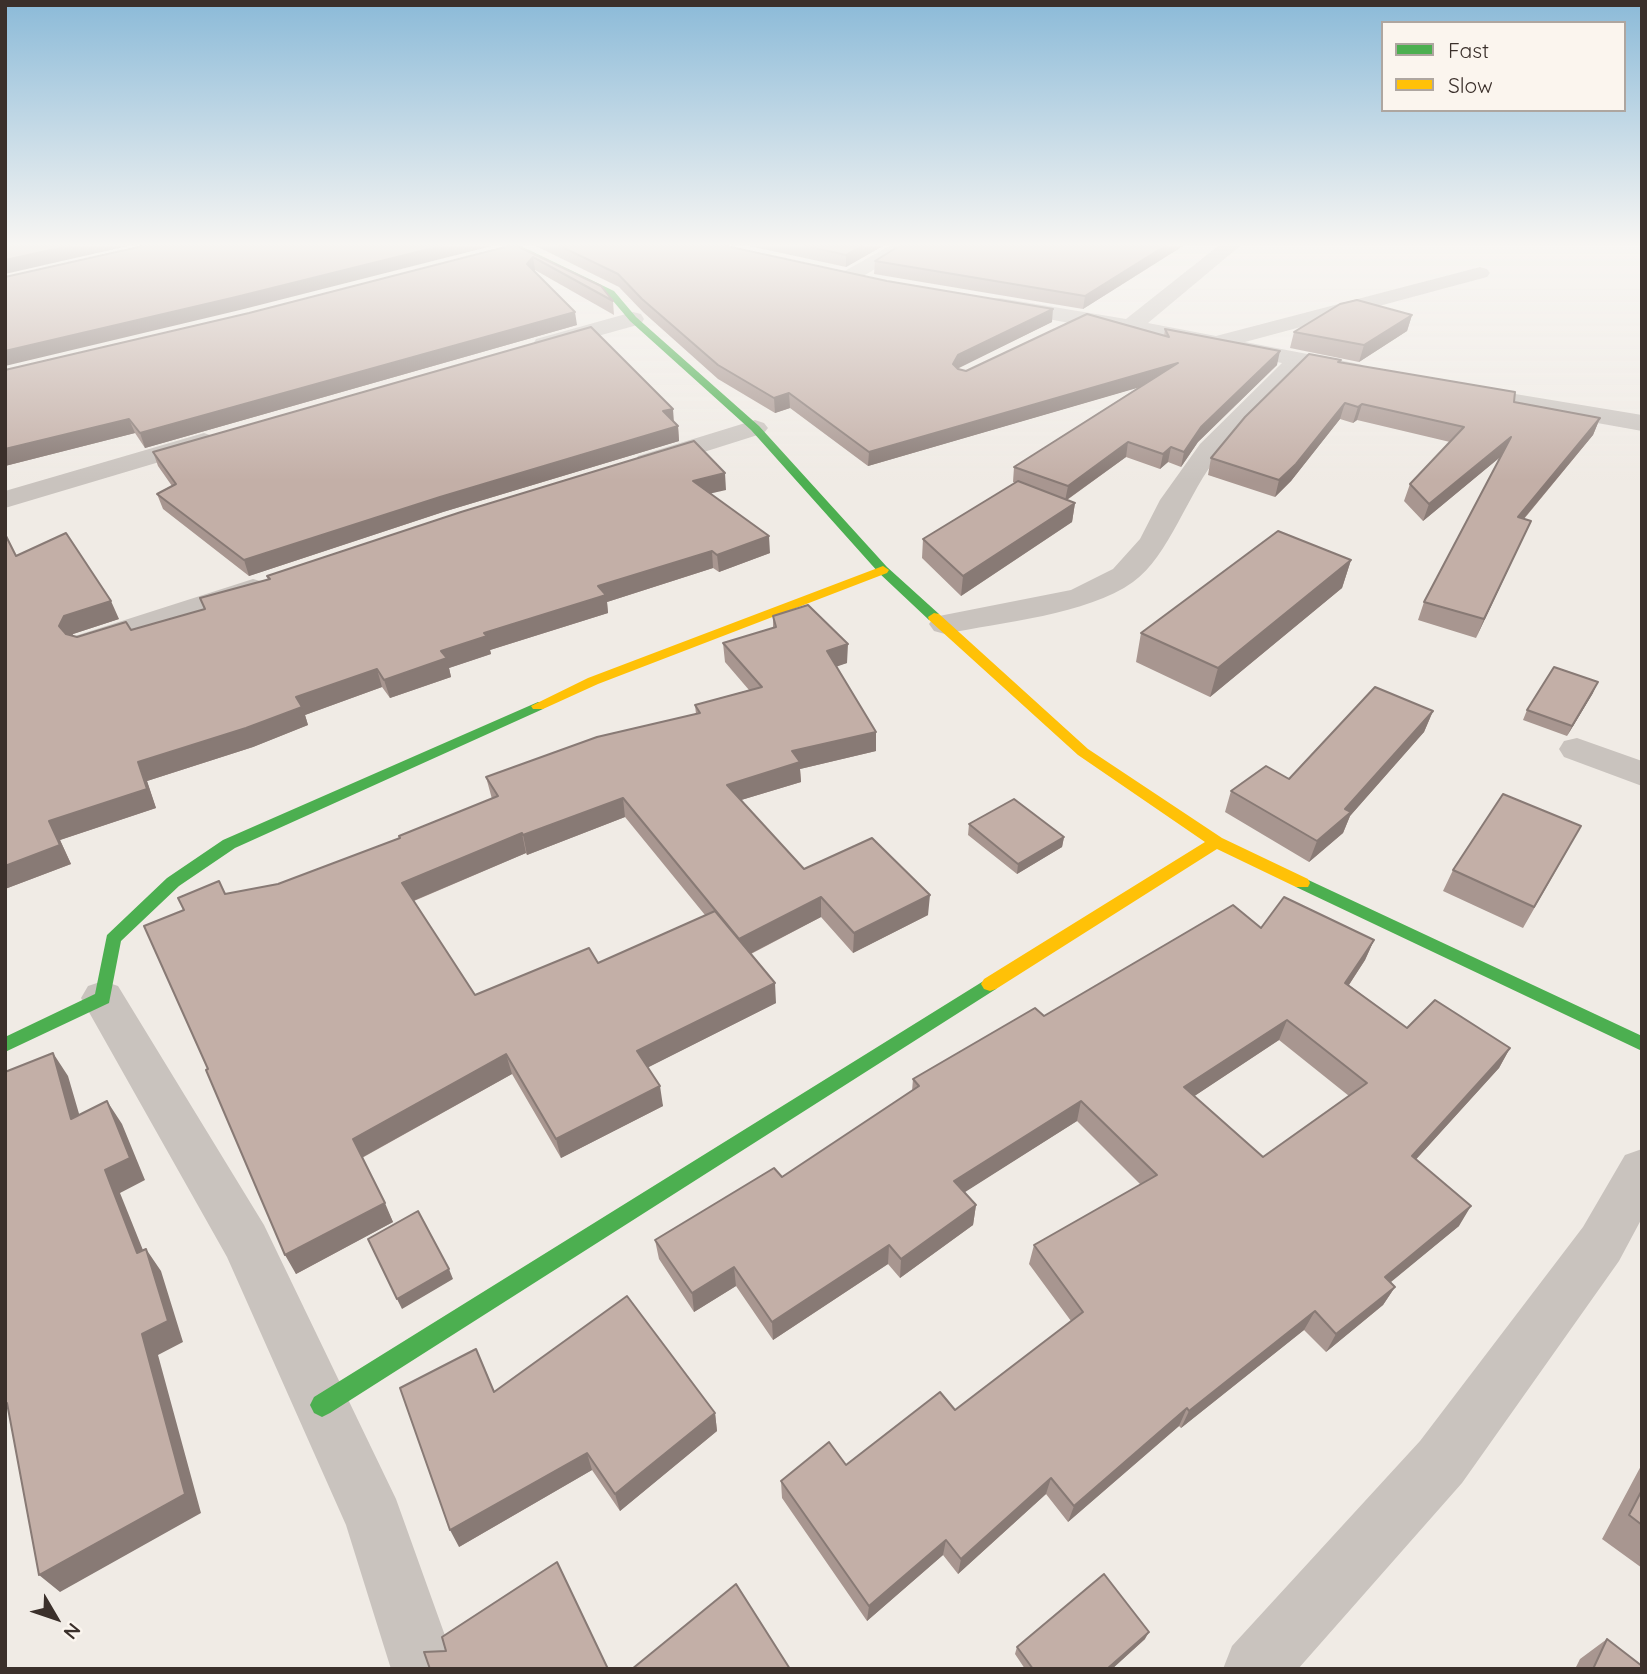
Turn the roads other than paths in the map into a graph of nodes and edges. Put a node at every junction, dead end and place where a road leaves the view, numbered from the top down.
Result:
1 (615, 324) edge
2 (639, 324) edge
3 (1071, 324) edge
4 (1119, 324) edge
5 (1132, 324) edge
6 (1284, 324) edge
7 (1130, 326) junction
8 (1047, 337) edge
9 (1216, 342) junction
10 (526, 349) edge
11 (1299, 359) junction
12 (1378, 375) edge
13 (1443, 388) edge
14 (1642, 423) edge
15 (755, 428) junction
16 (233, 432) edge
17 (624, 469) edge
18 (5, 500) edge
19 (883, 570) junction
20 (283, 578) edge
21 (945, 624) junction
22 (86, 643) edge
23 (1577, 749) dead end
24 (1642, 775) edge
25 (1216, 842) junction
26 (103, 998) junction
27 (1642, 1044) edge
28 (5, 1045) edge
29 (1642, 1170) edge
30 (323, 1405) junction
31 (411, 1662) edge
32 (1255, 1669) edge

1 - 10 street
2 - 15 street
3 - 8 street
4 - 7 street
5 - 7 street
6 - 9 street
7 - 9 street
9 - 11 street
11 - 12 street
11 - 21 street
13 - 14 street
15 - 17 street
15 - 19 street
16 - 18 street
19 - 21 street
19 - 26 street
20 - 22 street
21 - 25 street
23 - 24 street
25 - 27 street
25 - 30 street
26 - 28 street
26 - 30 street
29 - 32 street
30 - 31 street

